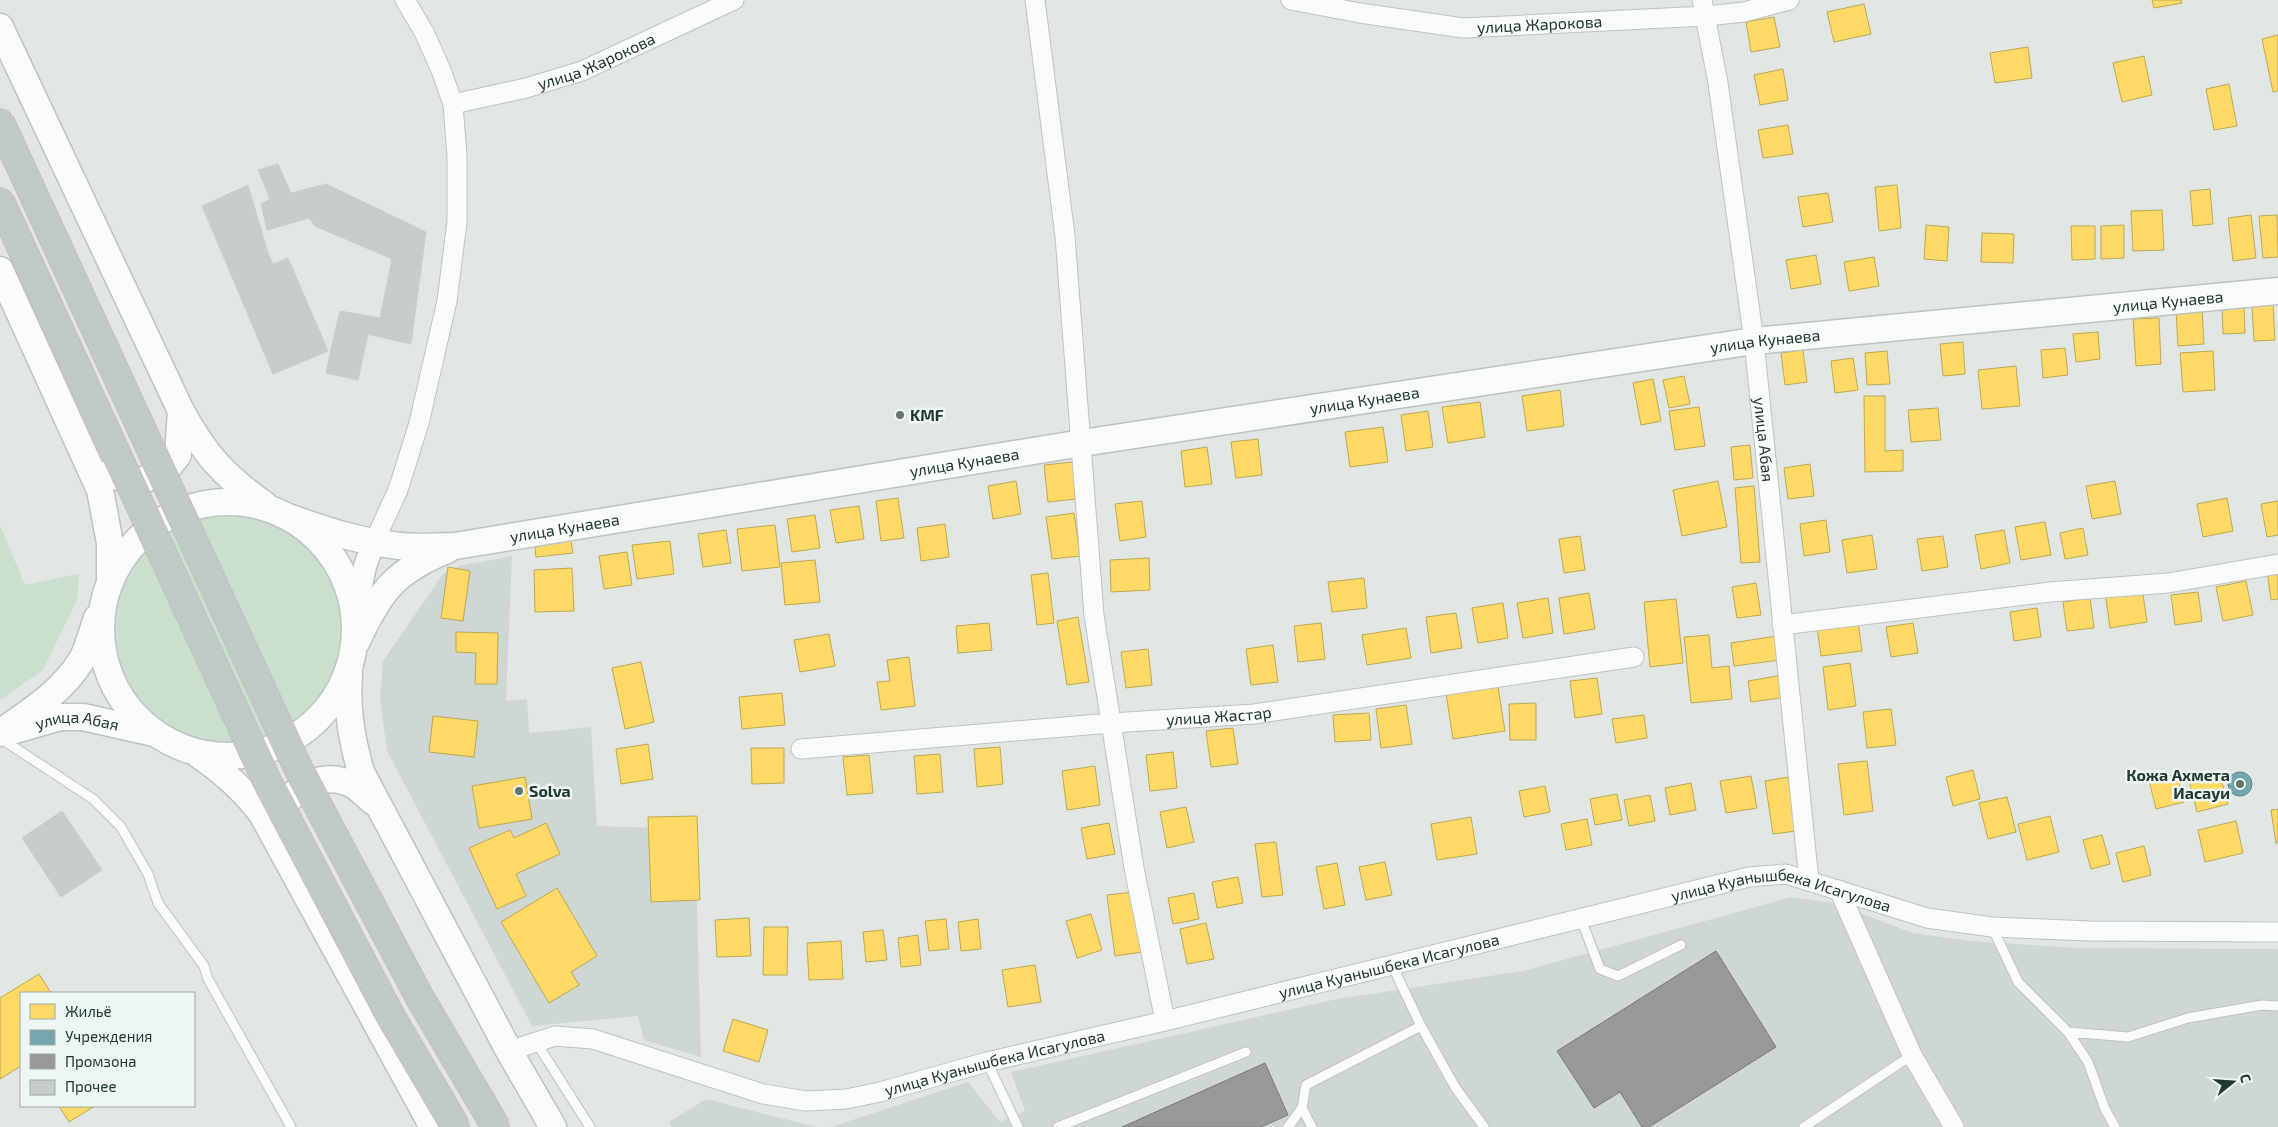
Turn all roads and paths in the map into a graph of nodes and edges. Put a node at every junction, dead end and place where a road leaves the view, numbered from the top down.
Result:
1 (405, 0) edge
2 (734, 0) edge
3 (1035, 0) edge
4 (1291, 0) edge
5 (1789, 0) edge
6 (1704, 8) edge
7 (0, 27) edge
8 (453, 104) junction
9 (0, 122) edge
10 (0, 201) edge
11 (0, 270) edge
12 (2278, 291) edge
13 (1754, 341) junction
14 (180, 411) junction
15 (1082, 442) junction
16 (81, 448) junction
17 (281, 513) junction
18 (374, 542) junction
19 (455, 546) junction
20 (2278, 564) edge
21 (107, 590) junction
22 (354, 616) junction
23 (1782, 625) junction
24 (352, 657) junction
25 (1634, 657) dead end
26 (1111, 723) junction
27 (154, 733) junction
28 (0, 735) edge
29 (800, 750) dead end
30 (197, 753) junction
31 (377, 804) junction
32 (279, 844) junction
33 (1809, 881) junction
34 (1839, 890) junction
35 (1581, 919) junction
36 (1992, 927) junction
37 (2278, 932) edge
38 (1681, 945) dead end
39 (1392, 965) junction
40 (2278, 1006) edge
41 (1165, 1020) junction
42 (1421, 1026) junction
43 (2068, 1032) junction
44 (536, 1042) junction
45 (509, 1051) junction
46 (1246, 1052) dead end
47 (1912, 1055) junction
48 (987, 1062) junction
49 (1302, 1108) junction
50 (291, 1127) edge
51 (433, 1127) edge
52 (456, 1127) edge
53 (496, 1127) edge
54 (553, 1127) edge
55 (590, 1127) edge
56 (1018, 1127) edge
57 (1058, 1127) edge
58 (1288, 1127) edge
59 (1312, 1127) edge
60 (1484, 1127) edge
61 (1804, 1127) edge
62 (1954, 1127) edge
63 (2115, 1127) edge

1 - 8 street
2 - 8 street, улица Жарокова
3 - 15 street
4 - 6 street, улица Жарокова
5 - 6 street, улица Жарокова
6 - 13 street, улица Абая
7 - 14 main road
8 - 18 street
9 - 53 highway, bridge
10 - 52 highway, bridge
11 - 16 main road
12 - 13 main road, улица Кунаева
13 - 15 main road, улица Кунаева
13 - 23 street, улица Абая
14 - 16 main road
14 - 17 main road
15 - 19 main road, улица Кунаева
15 - 26 street
16 - 21 main road
17 - 18 main road
17 - 21 main road
17 - 22 main road
18 - 19 main road
18 - 22 street
19 - 24 main road
20 - 23 street
21 - 27 main road
21 - 28 main road
22 - 24 main road
23 - 33 street, улица Абая
24 - 30 main road
24 - 31 main road
25 - 26 street, улица Жастар
26 - 29 street, улица Жастар
26 - 41 street
27 - 28 main road, улица Абая
27 - 30 main road
28 - 50 lane
30 - 32 main road
31 - 32 main road
31 - 45 main road
32 - 51 main road
33 - 34 street, улица Куанышбека Исагулова
33 - 35 street, улица Куанышбека Исагулова
34 - 36 street, улица Куанышбека Исагулова
34 - 47 street
35 - 38 lane
35 - 39 street, улица Куанышбека Исагулова
36 - 37 street, улица Куанышбека Исагулова
36 - 43 lane
39 - 41 street, улица Куанышбека Исагулова
39 - 42 lane
40 - 43 lane
41 - 48 street, улица Куанышбека Исагулова
42 - 49 lane
42 - 60 lane
43 - 63 lane
44 - 45 street, улица Куанышбека Исагулова
44 - 48 street, улица Куанышбека Исагулова
44 - 55 lane
45 - 54 main road
46 - 57 lane
47 - 61 lane
47 - 62 street
48 - 56 lane
49 - 58 lane
49 - 59 lane

